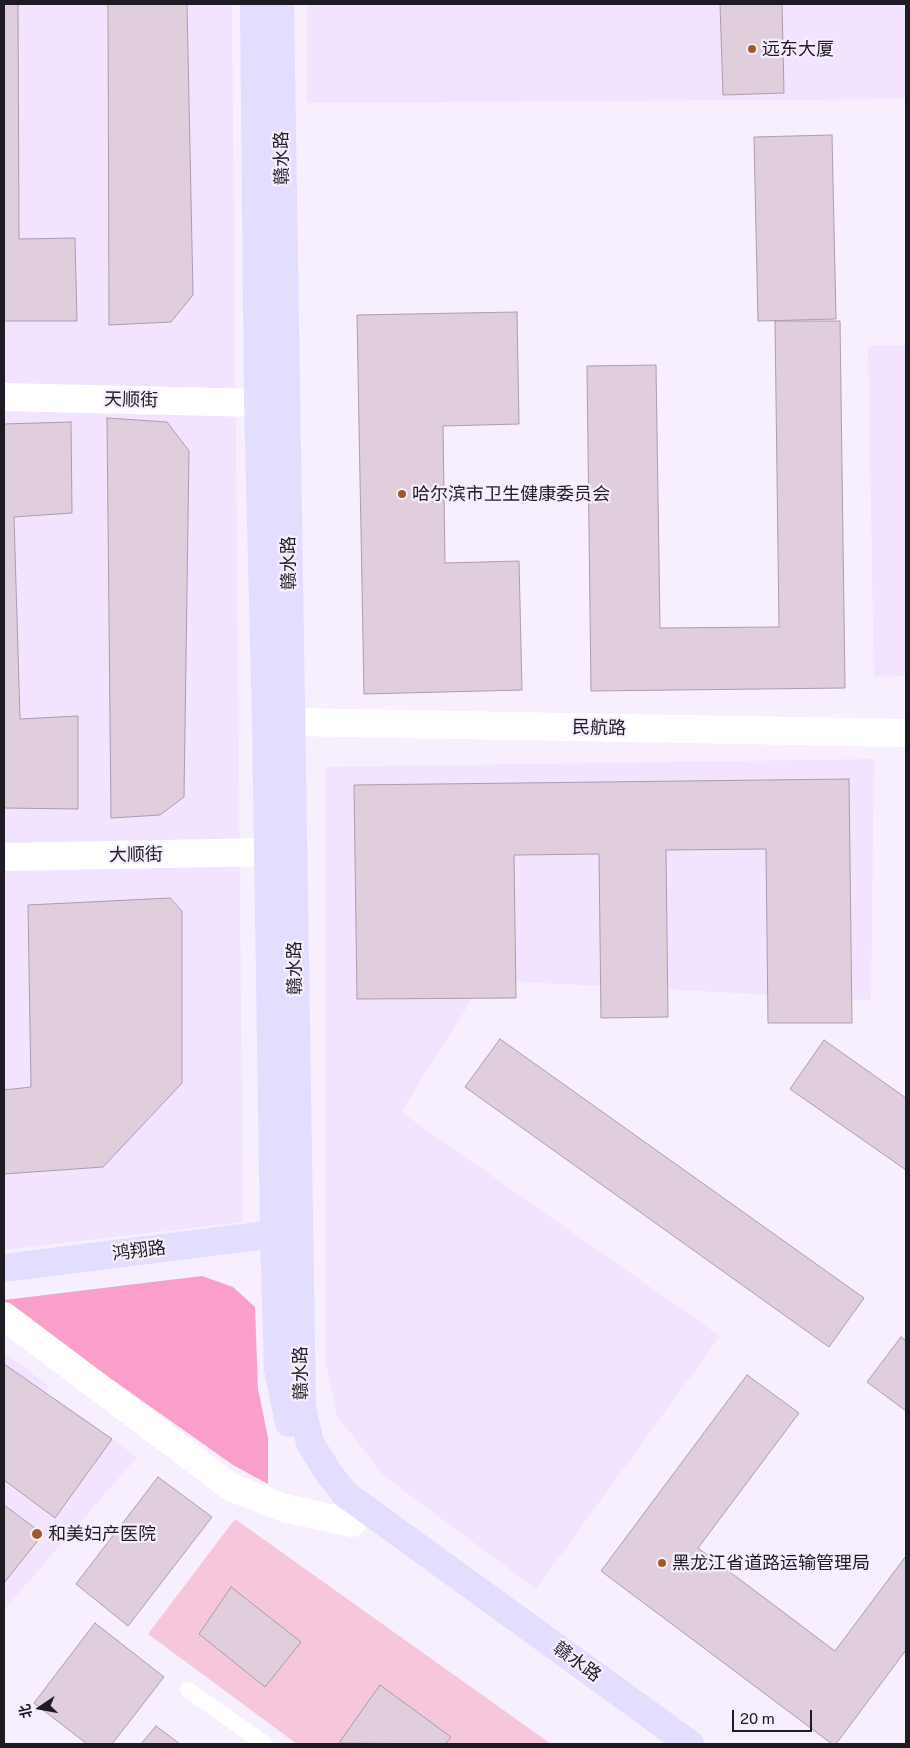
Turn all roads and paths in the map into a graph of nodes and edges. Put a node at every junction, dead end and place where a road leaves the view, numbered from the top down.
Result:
1 (254, 4) edge
2 (280, 4) edge
3 (4, 397) edge
4 (258, 403) junction
5 (291, 722) junction
6 (906, 733) edge
7 (268, 852) junction
8 (4, 857) edge
9 (274, 1234) junction
10 (4, 1268) edge
11 (4, 1316) edge
12 (352, 1523) junction
13 (188, 1690) dead end
14 (265, 1744) edge
15 (660, 1744) edge
16 (690, 1744) edge

1 - 4 main road, 赣水路
2 - 5 main road, 赣水路
3 - 4 street, 天顺街
4 - 7 main road, 赣水路
5 - 6 street, 民航路
5 - 16 main road, 赣水路
7 - 8 street, 大顺街
7 - 9 main road, 赣水路
9 - 10 main road, 鸿翔路
9 - 12 main road, 赣水路
11 - 12 street, 赣水路
12 - 15 main road, 赣水路
13 - 14 lane

